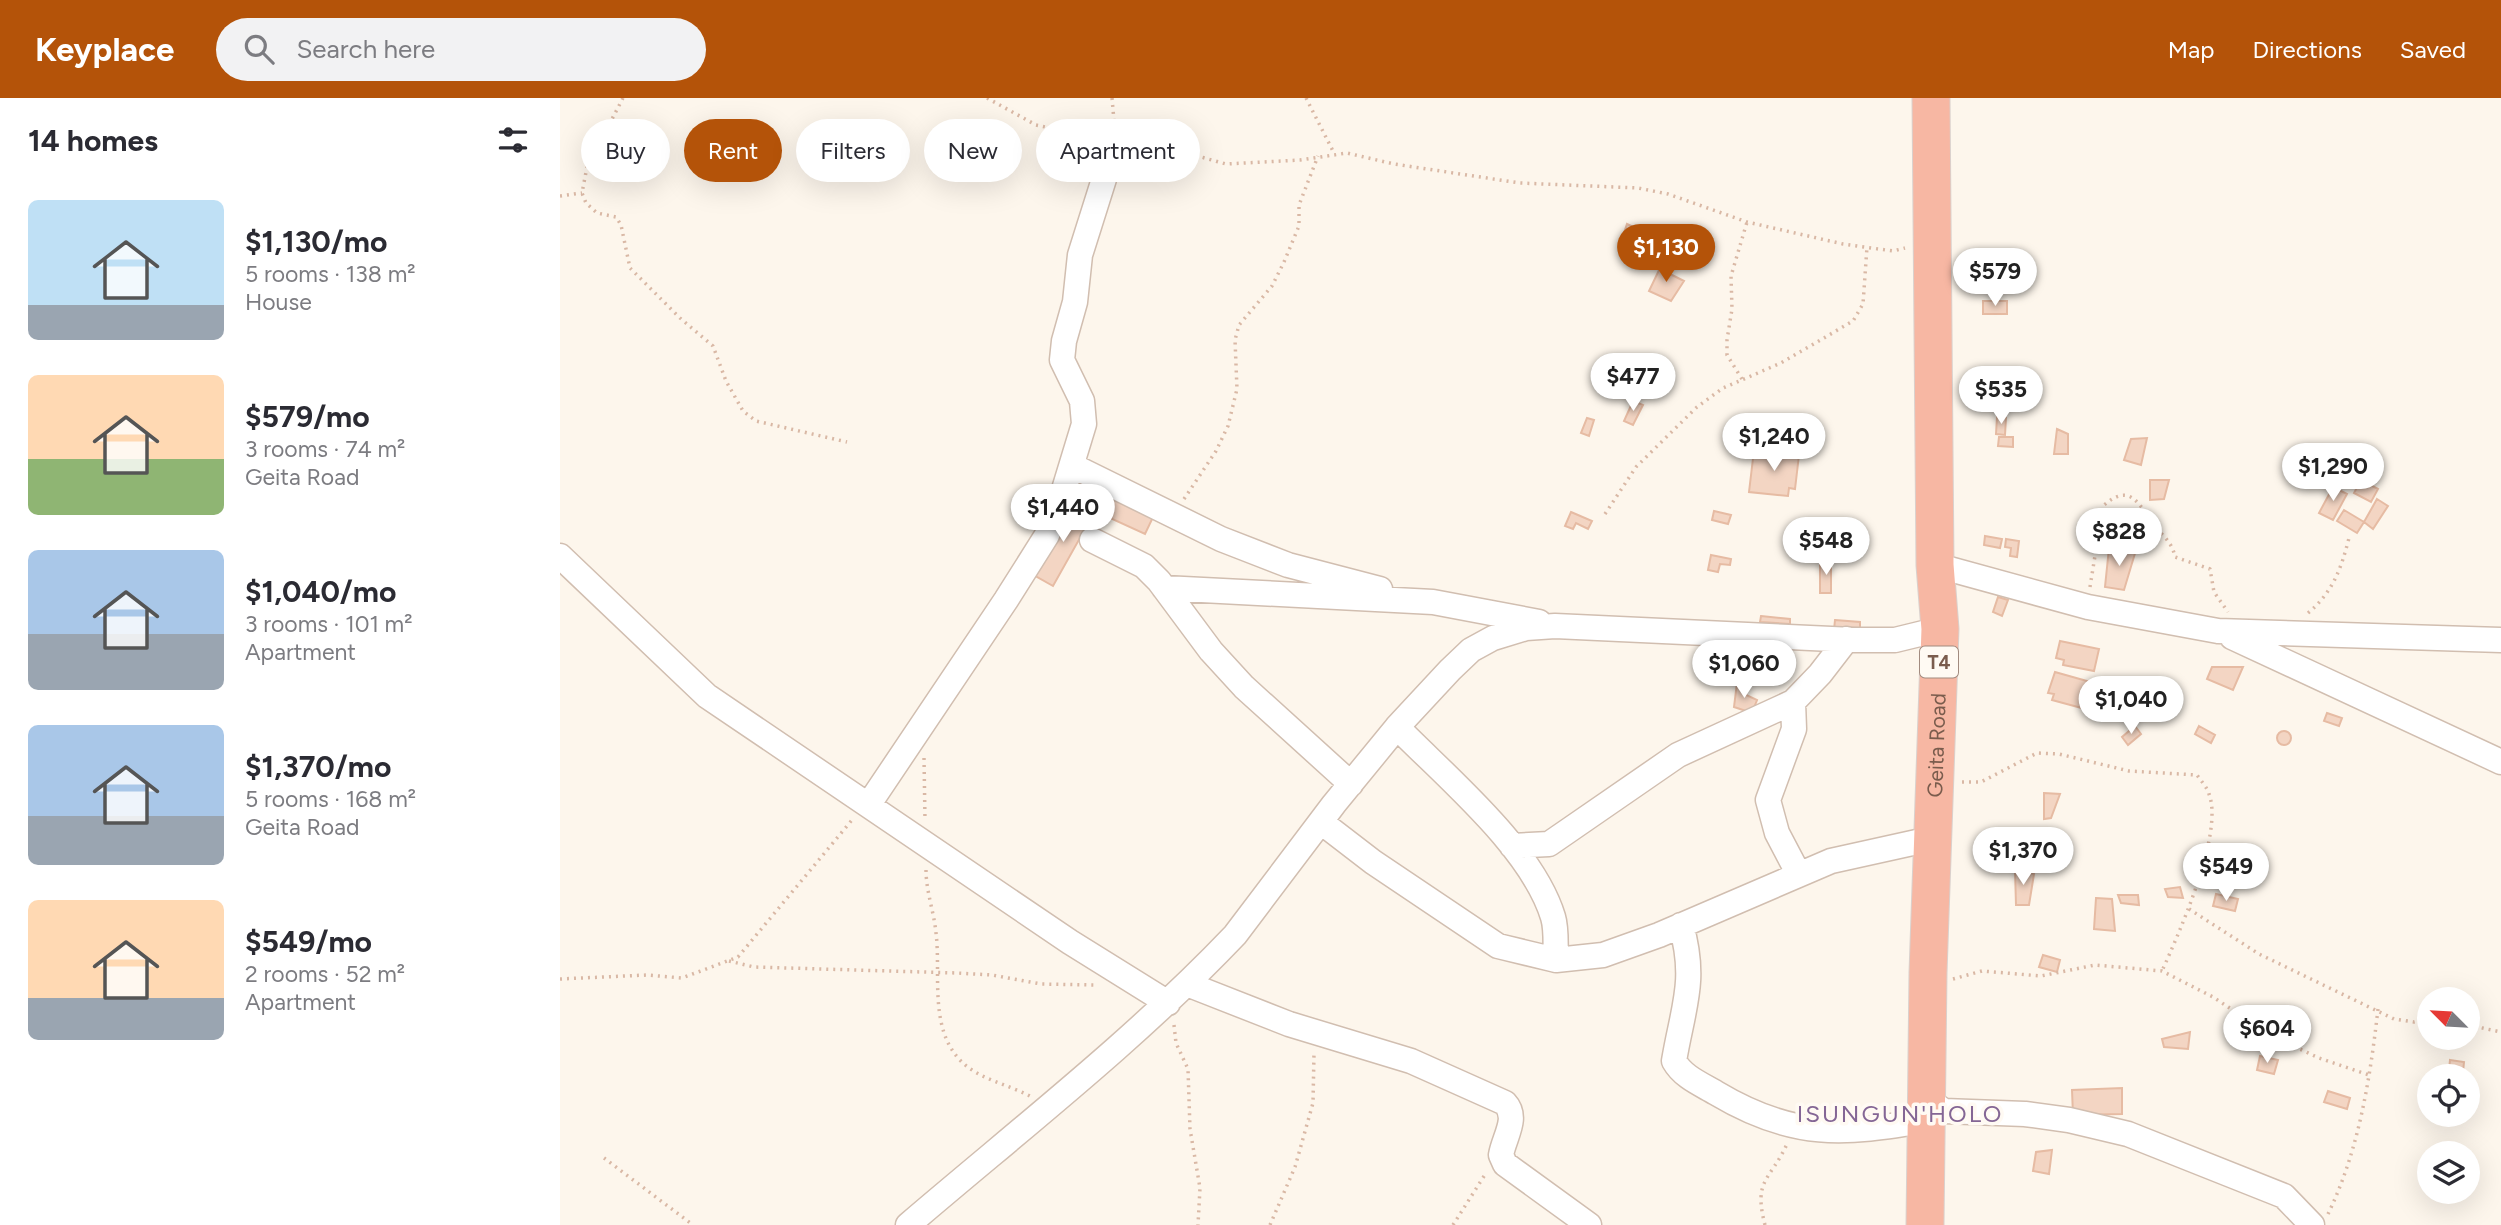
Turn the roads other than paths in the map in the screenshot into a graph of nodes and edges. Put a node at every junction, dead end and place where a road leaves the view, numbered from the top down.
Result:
1 (1931, 98) edge
2 (1103, 182) edge
3 (1073, 466) junction
4 (1093, 540) dead end
5 (560, 556) edge
6 (1936, 565) junction
7 (1164, 588) junction
8 (1433, 602) junction
9 (1555, 625) junction
10 (1940, 629) junction
11 (2218, 631) junction
12 (1847, 639) junction
13 (2501, 640) edge
14 (1793, 702) junction
15 (1397, 727) junction
16 (2501, 762) edge
17 (1351, 784) junction
18 (869, 804) junction
19 (1321, 822) junction
20 (1935, 838) junction
21 (1512, 846) junction
22 (1798, 873) junction
23 (1681, 925) junction
24 (1556, 960) junction
25 (1188, 984) junction
26 (1168, 1003) junction
27 (1928, 1110) junction
28 (908, 1225) edge
29 (1589, 1225) edge
30 (1925, 1225) edge
31 (2312, 1225) edge

1 - 6 highway, Geita Road / T4
2 - 3 street
3 - 8 street
3 - 18 street
4 - 7 street
5 - 18 street
6 - 10 highway, Geita Road / T4
6 - 11 street
7 - 8 street
7 - 17 street
8 - 9 street
9 - 12 street
9 - 15 street
10 - 12 street
10 - 20 highway, Geita Road / T4
11 - 13 street
11 - 16 street
12 - 14 street
14 - 21 street
14 - 22 street
15 - 17 street
15 - 21 street
17 - 19 street
18 - 26 street
19 - 24 street
19 - 25 street
20 - 22 street
20 - 27 highway, Geita Road / T4
21 - 24 street
22 - 23 street
23 - 24 street
23 - 27 street
25 - 26 street
25 - 29 street
26 - 28 street
27 - 30 highway, Geita Road / T4
27 - 31 street

